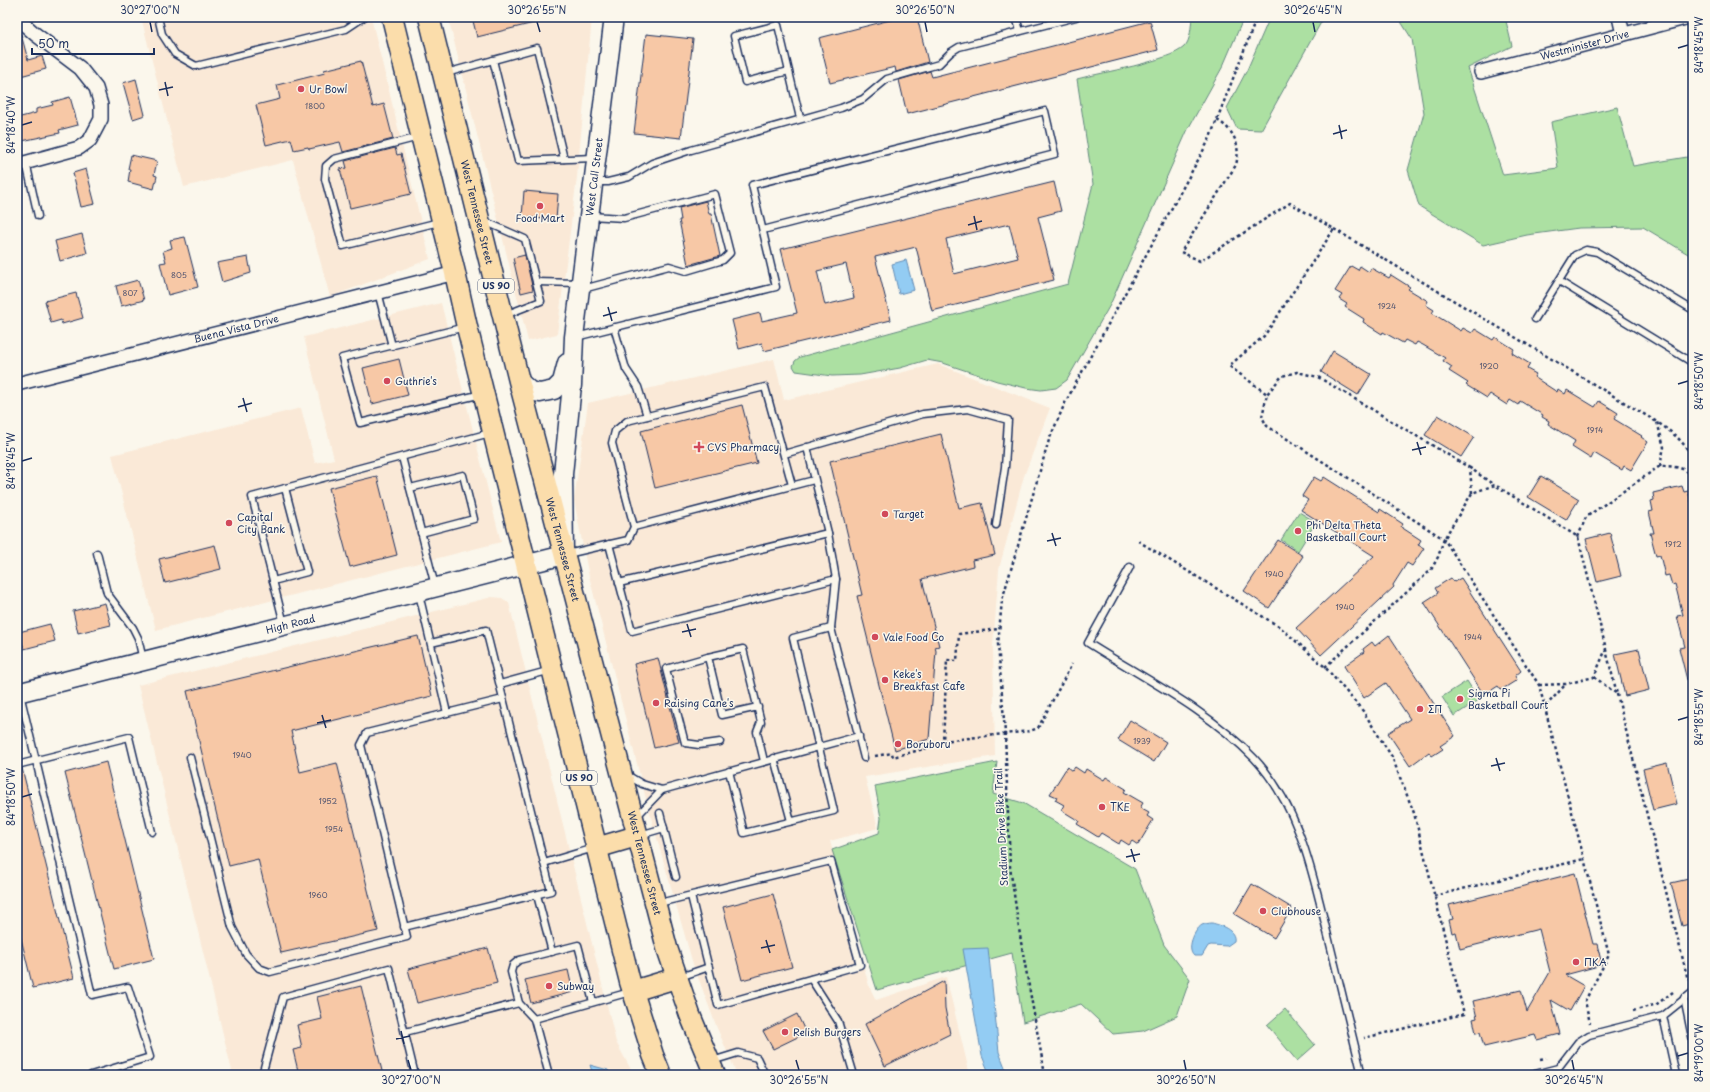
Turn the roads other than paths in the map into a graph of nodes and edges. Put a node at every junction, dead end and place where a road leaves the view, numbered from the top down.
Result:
1 (158, 17) edge
2 (364, 17) edge
3 (392, 17) edge
4 (430, 17) edge
5 (614, 17) edge
6 (1016, 17) edge
7 (1076, 17) edge
8 (1619, 17) edge
9 (1689, 17) edge
10 (17, 18) edge
11 (1020, 31) junction
12 (1623, 34) junction
13 (493, 60) junction
14 (788, 71) junction
15 (1481, 72) dead end
16 (443, 74) junction
17 (800, 118) junction
18 (422, 136) junction
19 (596, 158) junction
20 (564, 159) junction
21 (21, 164) edge
22 (593, 182) junction
23 (38, 216) dead end
24 (589, 216) junction
25 (479, 219) junction
26 (442, 221) junction
27 (763, 230) junction
28 (455, 273) junction
29 (1559, 281) junction
30 (536, 282) junction
31 (580, 287) junction
32 (378, 292) junction
33 (1693, 310) edge
34 (503, 316) junction
35 (1535, 319) dead end
36 (467, 327) junction
37 (614, 327) junction
38 (574, 337) junction
39 (392, 346) junction
40 (1693, 363) edge
41 (519, 381) junction
42 (17, 384) edge
43 (484, 394) junction
44 (647, 416) junction
45 (493, 432) junction
46 (807, 447) junction
47 (784, 454) junction
48 (402, 457) junction
49 (814, 480) junction
50 (792, 485) junction
51 (285, 488) junction
52 (410, 488) junction
53 (996, 525) dead end
54 (634, 527) junction
55 (421, 533) junction
56 (828, 533) junction
57 (610, 544) junction
58 (97, 553) dead end
59 (564, 555) junction
60 (525, 565) junction
61 (1130, 567) dead end
62 (836, 579) junction
63 (273, 581) junction
64 (620, 583) junction
65 (427, 590) junction
66 (285, 625) junction
67 (831, 628) junction
68 (431, 643) junction
69 (708, 657) junction
70 (144, 661) junction
71 (552, 670) junction
72 (500, 684) junction
73 (18, 693) edge
74 (504, 699) junction
75 (758, 707) junction
76 (447, 713) junction
77 (859, 736) junction
78 (720, 742) dead end
79 (819, 746) junction
80 (190, 757) dead end
81 (774, 758) junction
82 (864, 758) road end
83 (36, 760) junction
84 (764, 761) junction
85 (17, 765) edge
86 (729, 771) junction
87 (621, 772) junction
88 (662, 790) junction
89 (660, 813) dead end
90 (791, 822) junction
91 (635, 828) junction
92 (664, 828) junction
93 (152, 832) dead end
94 (596, 848) junction
95 (544, 863) junction
96 (676, 878) dead end
97 (537, 895) junction
98 (691, 896) junction
99 (655, 904) junction
100 (404, 926) junction
101 (552, 952) junction
102 (709, 967) junction
103 (676, 978) junction
104 (811, 979) junction
105 (633, 991) junction
106 (1693, 992) edge
107 (1684, 998) junction
108 (593, 1002) junction
109 (519, 1003) junction
110 (1663, 1016) junction
111 (534, 1019) junction
112 (405, 1032) junction
113 (1693, 1042) edge
114 (114, 1068) junction
115 (1558, 1068) junction
116 (712, 1069) edge
117 (91, 1075) edge
118 (117, 1075) edge
119 (262, 1075) edge
120 (415, 1075) edge
121 (549, 1075) edge
122 (661, 1075) edge
123 (765, 1075) edge
124 (854, 1075) edge
125 (1362, 1075) edge
126 (1531, 1075) edge
127 (1560, 1075) edge
128 (1676, 1075) edge

1 - 2 lane
3 - 18 main road, US 90
4 - 16 main road, West Tennessee Street / US 90
5 - 19 street, West Call Street
6 - 11 lane
7 - 11 lane
8 - 12 street
9 - 12 street, Westminister Drive
10 - 21 street
11 - 17 lane
12 - 15 street, Westminister Drive
13 - 16 lane
13 - 20 lane
13 - 20 lane
14 - 14 lane
14 - 17 lane
16 - 25 main road, West Tennessee Street / US 90
17 - 22 lane
18 - 26 main road, US 90
18 - 26 lane
19 - 20 lane
19 - 22 street, West Call Street
21 - 23 lane
22 - 24 street, West Call Street
24 - 31 street, West Call Street
24 - 31 lane
25 - 30 lane
25 - 34 main road, West Tennessee Street / US 90
26 - 28 main road, US 90
27 - 27 lane
27 - 37 lane
28 - 32 street, Buena Vista Drive
28 - 36 main road, US 90
29 - 33 lane
29 - 35 lane
29 - 40 lane
30 - 31 lane
30 - 34 lane
31 - 38 street, West Call Street
32 - 39 lane
32 - 42 street, Buena Vista Drive
34 - 41 main road, West Tennessee Street / US 90
36 - 39 lane
36 - 43 main road, US 90
37 - 38 lane
37 - 44 lane
38 - 41 street, West Call Street
38 - 59 street, West Call Street
39 - 43 lane
41 - 59 main road, West Tennessee Street / US 90
43 - 45 main road, US 90
44 - 47 lane
44 - 54 lane
45 - 48 lane
45 - 60 main road, US 90
46 - 47 lane
46 - 49 lane
46 - 53 lane
47 - 50 lane
48 - 51 lane
48 - 52 lane
49 - 50 lane
49 - 56 lane
50 - 54 lane
51 - 63 lane
51 - 63 lane
52 - 55 lane
52 - 55 lane
54 - 57 lane
55 - 65 lane
56 - 62 lane
56 - 64 lane
57 - 59 lane
57 - 64 lane
58 - 70 lane
59 - 60 street, High Road
59 - 87 main road, West Tennessee Street / US 90
60 - 65 street, High Road
60 - 71 main road, US 90
61 - 125 lane
62 - 64 lane
62 - 67 lane
63 - 66 lane
65 - 66 street, High Road
65 - 68 lane
66 - 70 street, High Road
67 - 77 lane
67 - 79 lane
68 - 72 lane
68 - 76 lane
69 - 75 lane
69 - 75 lane
69 - 78 lane
70 - 73 street, High Road
71 - 72 lane
71 - 94 main road, US 90
72 - 74 lane
73 - 83 lane
74 - 76 lane
74 - 95 lane
75 - 84 lane
76 - 100 lane
77 - 79 lane
77 - 82 lane
79 - 81 lane
79 - 90 lane
80 - 100 lane
81 - 84 lane
81 - 90 lane
83 - 85 lane
83 - 93 lane
83 - 114 lane
84 - 86 lane
86 - 88 lane
86 - 90 lane
87 - 88 lane
87 - 91 main road, West Tennessee Street / US 90
88 - 91 lane
89 - 92 lane
91 - 92 lane
91 - 94 main road
91 - 99 main road, West Tennessee Street / US 90
92 - 96 lane
94 - 95 lane
94 - 105 main road, US 90
95 - 97 lane
97 - 100 lane
97 - 101 lane
98 - 99 lane
98 - 102 lane
98 - 104 lane
99 - 103 main road, West Tennessee Street / US 90
101 - 108 lane
101 - 109 lane
102 - 103 lane
102 - 104 lane
103 - 105 main road
103 - 116 main road, West Tennessee Street / US 90
104 - 124 lane
105 - 108 lane
105 - 122 main road, US 90
106 - 107 lane
107 - 110 lane
107 - 113 lane
108 - 111 lane
109 - 111 lane
109 - 112 lane
110 - 115 lane
110 - 128 lane
111 - 121 lane
112 - 119 lane
112 - 120 lane
114 - 117 lane
114 - 118 lane
115 - 126 lane
115 - 127 lane
116 - 123 lane

